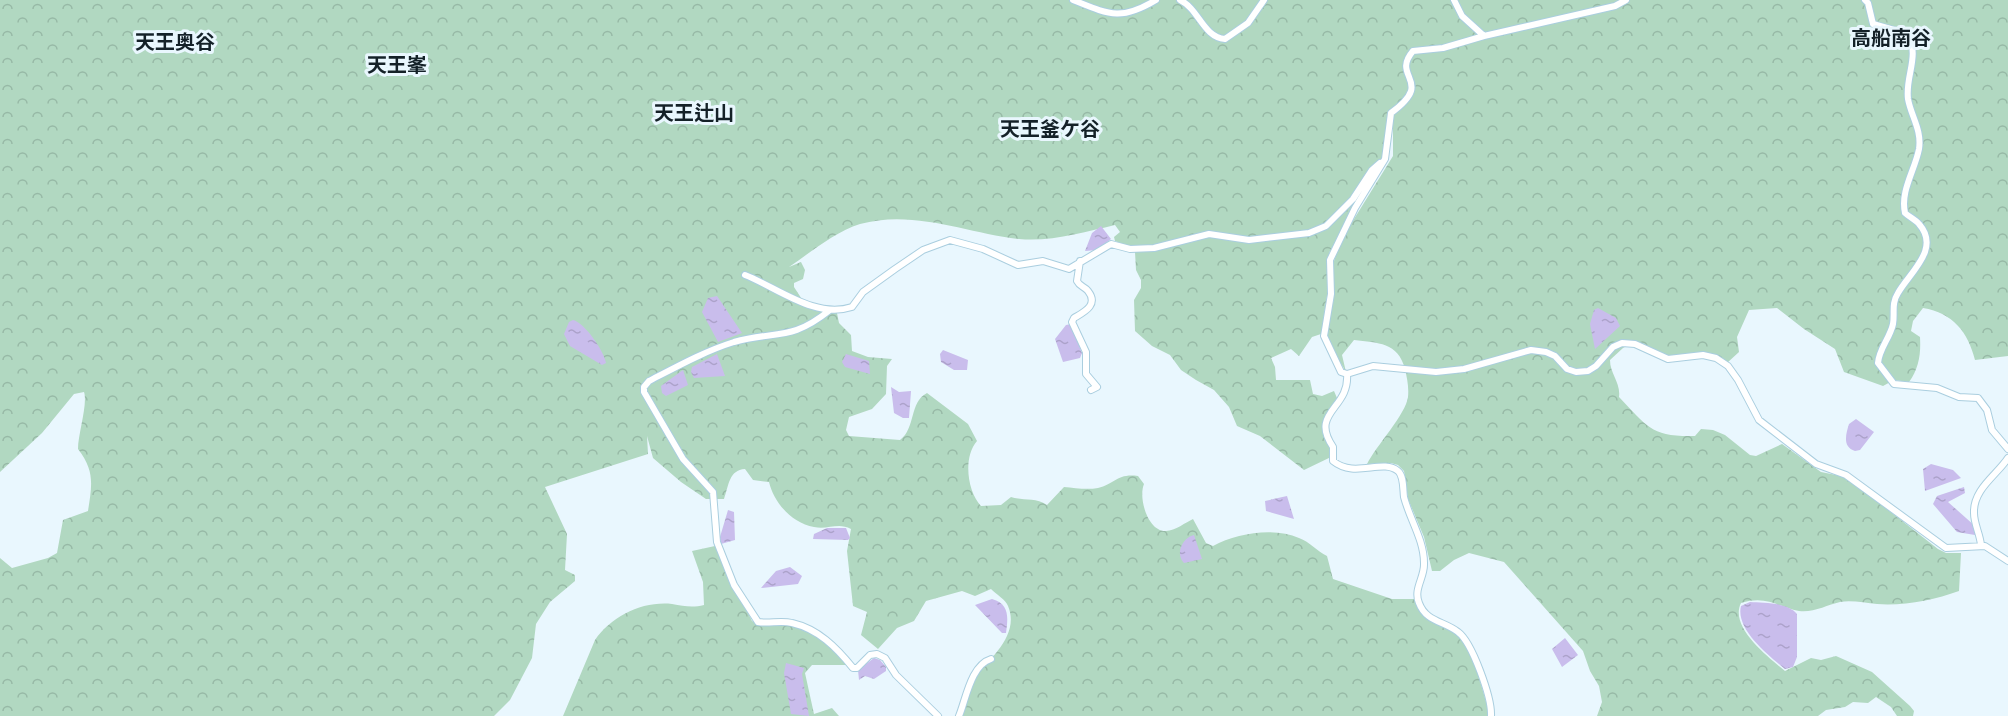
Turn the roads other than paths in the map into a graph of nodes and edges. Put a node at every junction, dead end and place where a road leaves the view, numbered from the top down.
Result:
1 (1072, 0) edge
2 (1156, 0) edge
3 (1179, 0) edge
4 (1264, 0) edge
5 (1454, 0) edge
6 (1626, 0) edge
7 (1868, 1) edge
8 (1484, 36) junction
9 (1385, 159) junction
10 (1080, 260) junction
11 (745, 275) dead end
12 (830, 310) junction
13 (1347, 374) junction
14 (1091, 390) dead end
15 (2008, 449) edge
16 (2008, 458) edge
17 (1981, 545) junction
18 (2008, 561) edge
19 (991, 659) dead end
20 (938, 716) edge
21 (959, 716) edge
22 (1491, 716) edge

1 - 2 street
3 - 4 street
5 - 8 street
6 - 8 street
7 - 15 street
8 - 9 street
9 - 10 street
9 - 13 street
10 - 12 street
10 - 14 street
11 - 12 street
12 - 20 street
13 - 17 street
13 - 22 street
16 - 17 street
17 - 18 street
19 - 21 street

